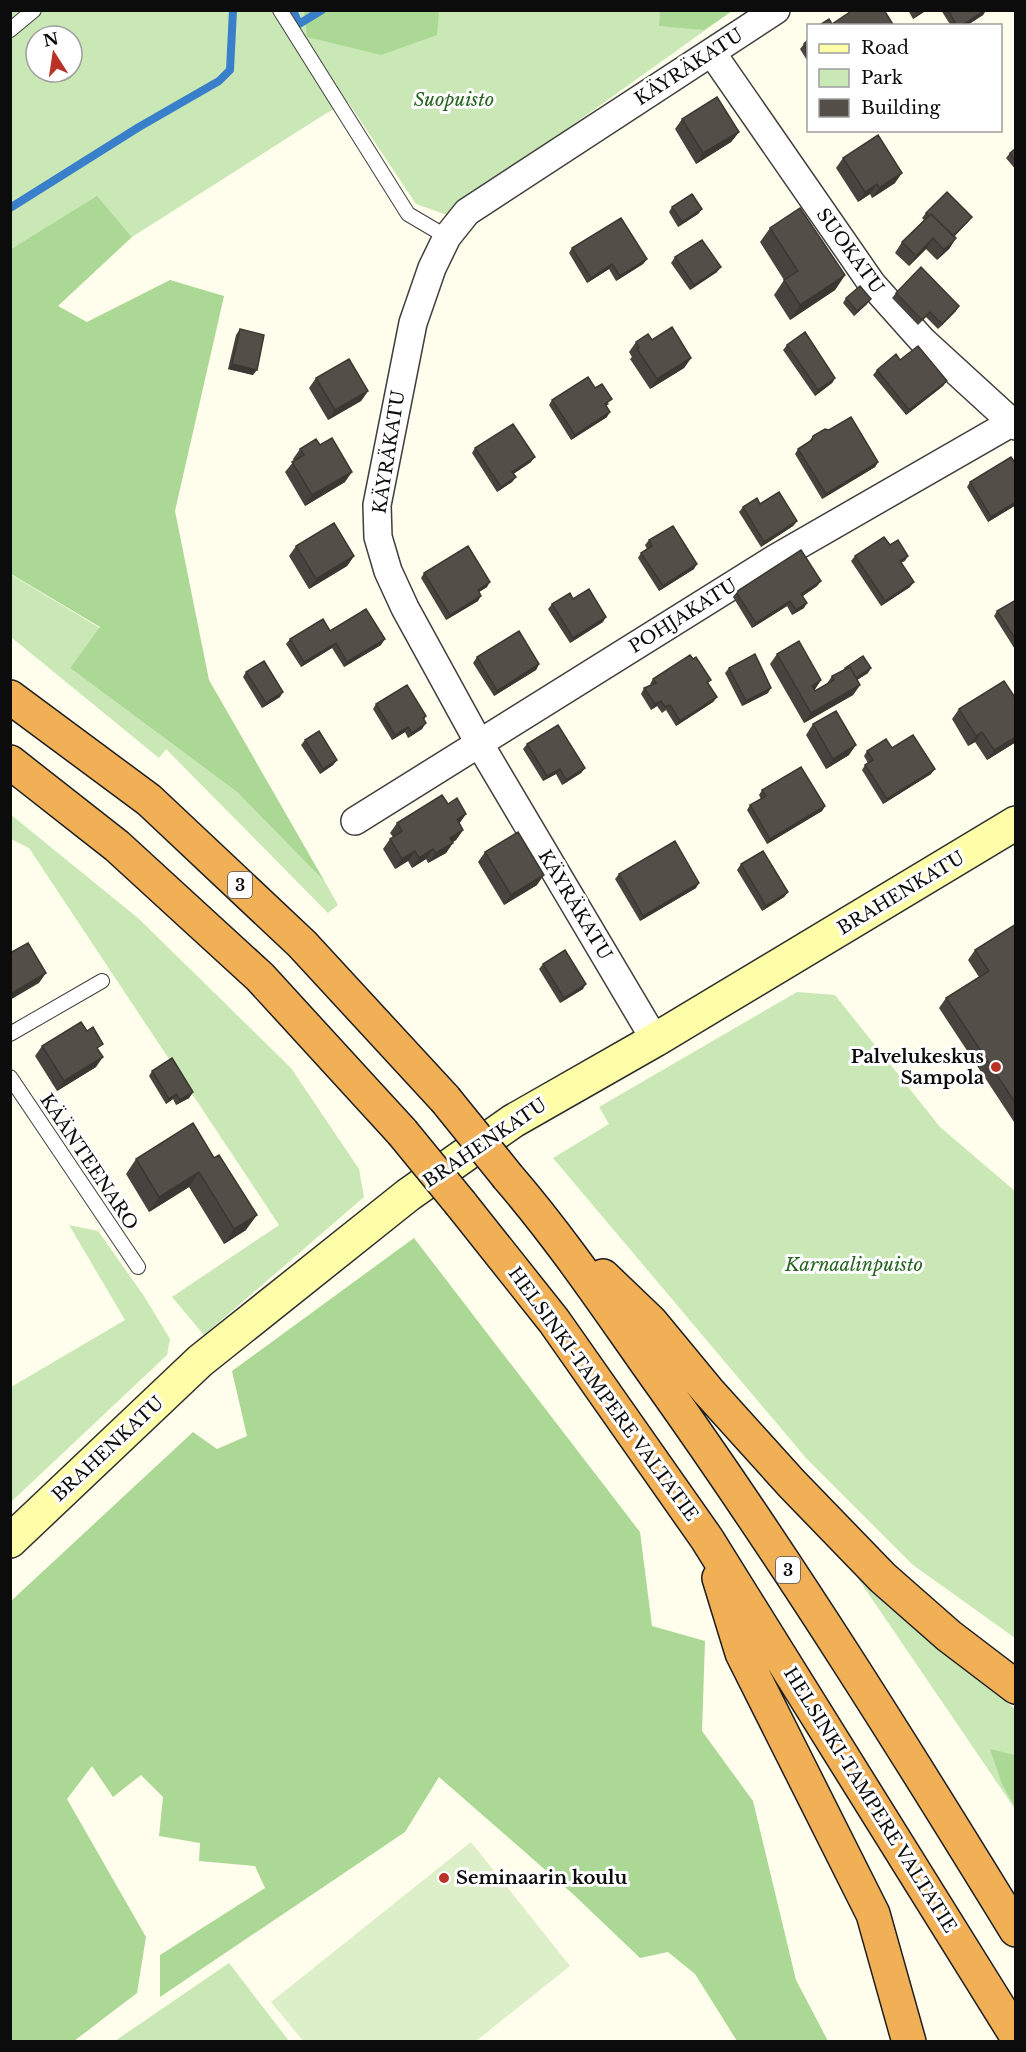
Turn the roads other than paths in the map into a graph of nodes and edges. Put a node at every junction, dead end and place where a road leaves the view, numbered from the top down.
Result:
1 (34, 10) edge
2 (280, 10) edge
3 (776, 10) edge
4 (10, 30) edge
5 (712, 53) junction
6 (447, 237) junction
7 (1014, 423) edge
8 (10, 697) edge
9 (479, 744) junction
10 (10, 762) edge
11 (355, 821) dead end
12 (1016, 823) edge
13 (102, 981) dead end
14 (10, 1034) edge
15 (655, 1040) junction
16 (10, 1077) edge
17 (546, 1221) junction
18 (138, 1268) dead end
19 (707, 1539) junction
20 (10, 1540) edge
21 (1016, 1687) edge
22 (1016, 1930) edge
23 (1016, 2035) edge
24 (909, 2042) edge

1 - 4 lane
2 - 6 lane
3 - 5 street, KÄYRÄKATU
5 - 6 street, KÄYRÄKATU
5 - 7 street, SUOKATU
6 - 9 street, KÄYRÄKATU
7 - 9 street, POHJAKATU
8 - 17 highway, 3, bridge
9 - 11 street, POHJAKATU
9 - 15 street, KÄYRÄKATU
10 - 19 highway, HELSINKI-TAMPERE VALTATIE, bridge
12 - 15 main road, BRAHENKATU
13 - 14 lane
15 - 20 main road, BRAHENKATU
16 - 18 lane, KÄÄNTEENARO
17 - 21 highway
17 - 22 highway, 3
19 - 23 highway, HELSINKI-TAMPERE VALTATIE
19 - 24 highway

